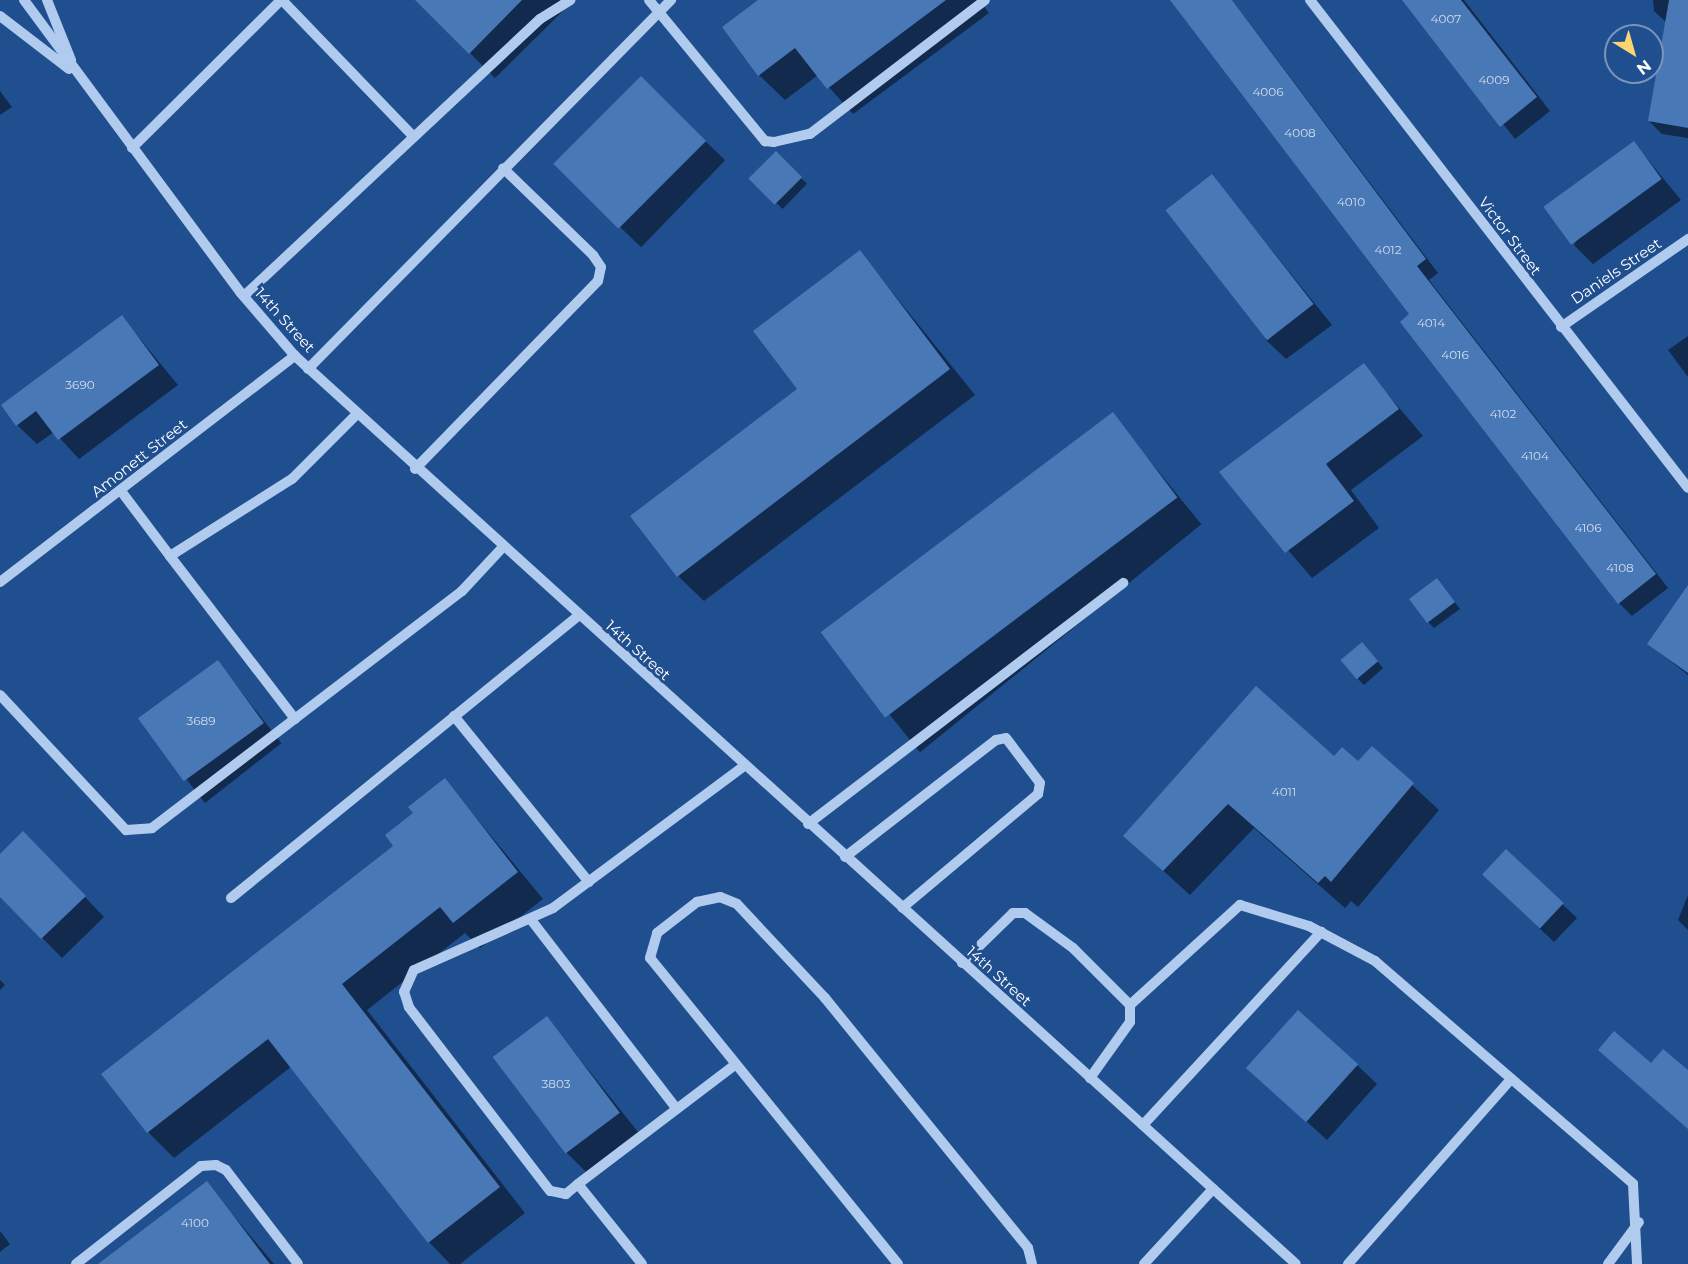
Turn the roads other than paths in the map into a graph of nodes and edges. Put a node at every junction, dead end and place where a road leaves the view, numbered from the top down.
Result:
1 (24, 0) edge
2 (47, 0) edge
3 (282, 0) edge
4 (570, 0) edge
5 (649, 0) edge
6 (671, 0) edge
7 (985, 0) edge
8 (1310, 0) edge
9 (657, 9) junction
10 (0, 16) edge
11 (78, 77) junction
12 (414, 137) junction
13 (132, 148) junction
14 (503, 168) junction
15 (1688, 239) edge
16 (244, 296) junction
17 (1561, 327) junction
18 (295, 356) junction
19 (308, 369) junction
20 (356, 415) junction
21 (415, 469) junction
22 (1688, 488) edge
23 (121, 491) junction
24 (502, 548) junction
25 (170, 556) junction
26 (0, 582) edge
27 (1124, 583) dead end
28 (578, 616) junction
29 (0, 695) edge
30 (454, 716) junction
31 (295, 719) junction
32 (744, 766) junction
33 (808, 824) junction
34 (845, 857) junction
35 (589, 882) junction
36 (231, 898) dead end
37 (902, 908) junction
38 (532, 921) junction
39 (1321, 932) junction
40 (962, 963) junction
41 (1130, 1005) junction
42 (736, 1064) junction
43 (1090, 1078) junction
44 (1511, 1079) junction
45 (677, 1109) junction
46 (1143, 1125) junction
47 (579, 1184) junction
48 (1213, 1190) junction
49 (1639, 1222) junction
50 (76, 1264) edge
51 (298, 1264) edge
52 (642, 1264) edge
53 (898, 1264) edge
54 (1032, 1264) edge
55 (1144, 1264) edge
56 (1296, 1264) edge
57 (1348, 1264) edge
58 (1608, 1264) edge
59 (1637, 1264) edge

1 - 11 street, 14th Street
2 - 11 street
3 - 12 street
3 - 13 street
4 - 12 street
5 - 9 street
6 - 9 street
7 - 9 street
8 - 17 street, Victor Street
9 - 14 street
10 - 11 street
11 - 13 street, 14th Street
12 - 16 street
13 - 16 street, 14th Street
14 - 19 street
14 - 21 street
15 - 17 street, Daniels Street
16 - 18 street, 14th Street
17 - 22 street, Victor Street
18 - 19 street, 14th Street
18 - 23 street, Amonett Street
19 - 20 street, 14th Street
20 - 21 street, 14th Street
20 - 25 street
21 - 24 street, 14th Street
23 - 25 street
23 - 26 street, Amonett Street
24 - 28 street, 14th Street
24 - 31 street
25 - 31 street
27 - 33 street
28 - 30 street
28 - 32 street, 14th Street
29 - 31 street
30 - 35 street
30 - 36 street
32 - 33 street, 14th Street
32 - 35 street
33 - 34 street, 14th Street
34 - 37 street, 14th Street
34 - 37 street
35 - 38 street
37 - 40 street, 14th Street
38 - 45 street
38 - 47 street
39 - 41 street
39 - 44 street
39 - 46 street
40 - 41 street
40 - 43 street, 14th Street
41 - 43 street
42 - 45 street
42 - 53 street
42 - 54 street
43 - 46 street, 14th Street
44 - 49 street
44 - 57 street
45 - 47 street
46 - 48 street, 14th Street
47 - 52 street
48 - 55 street
48 - 56 street, 14th Street
49 - 58 street
49 - 59 street
50 - 51 street

